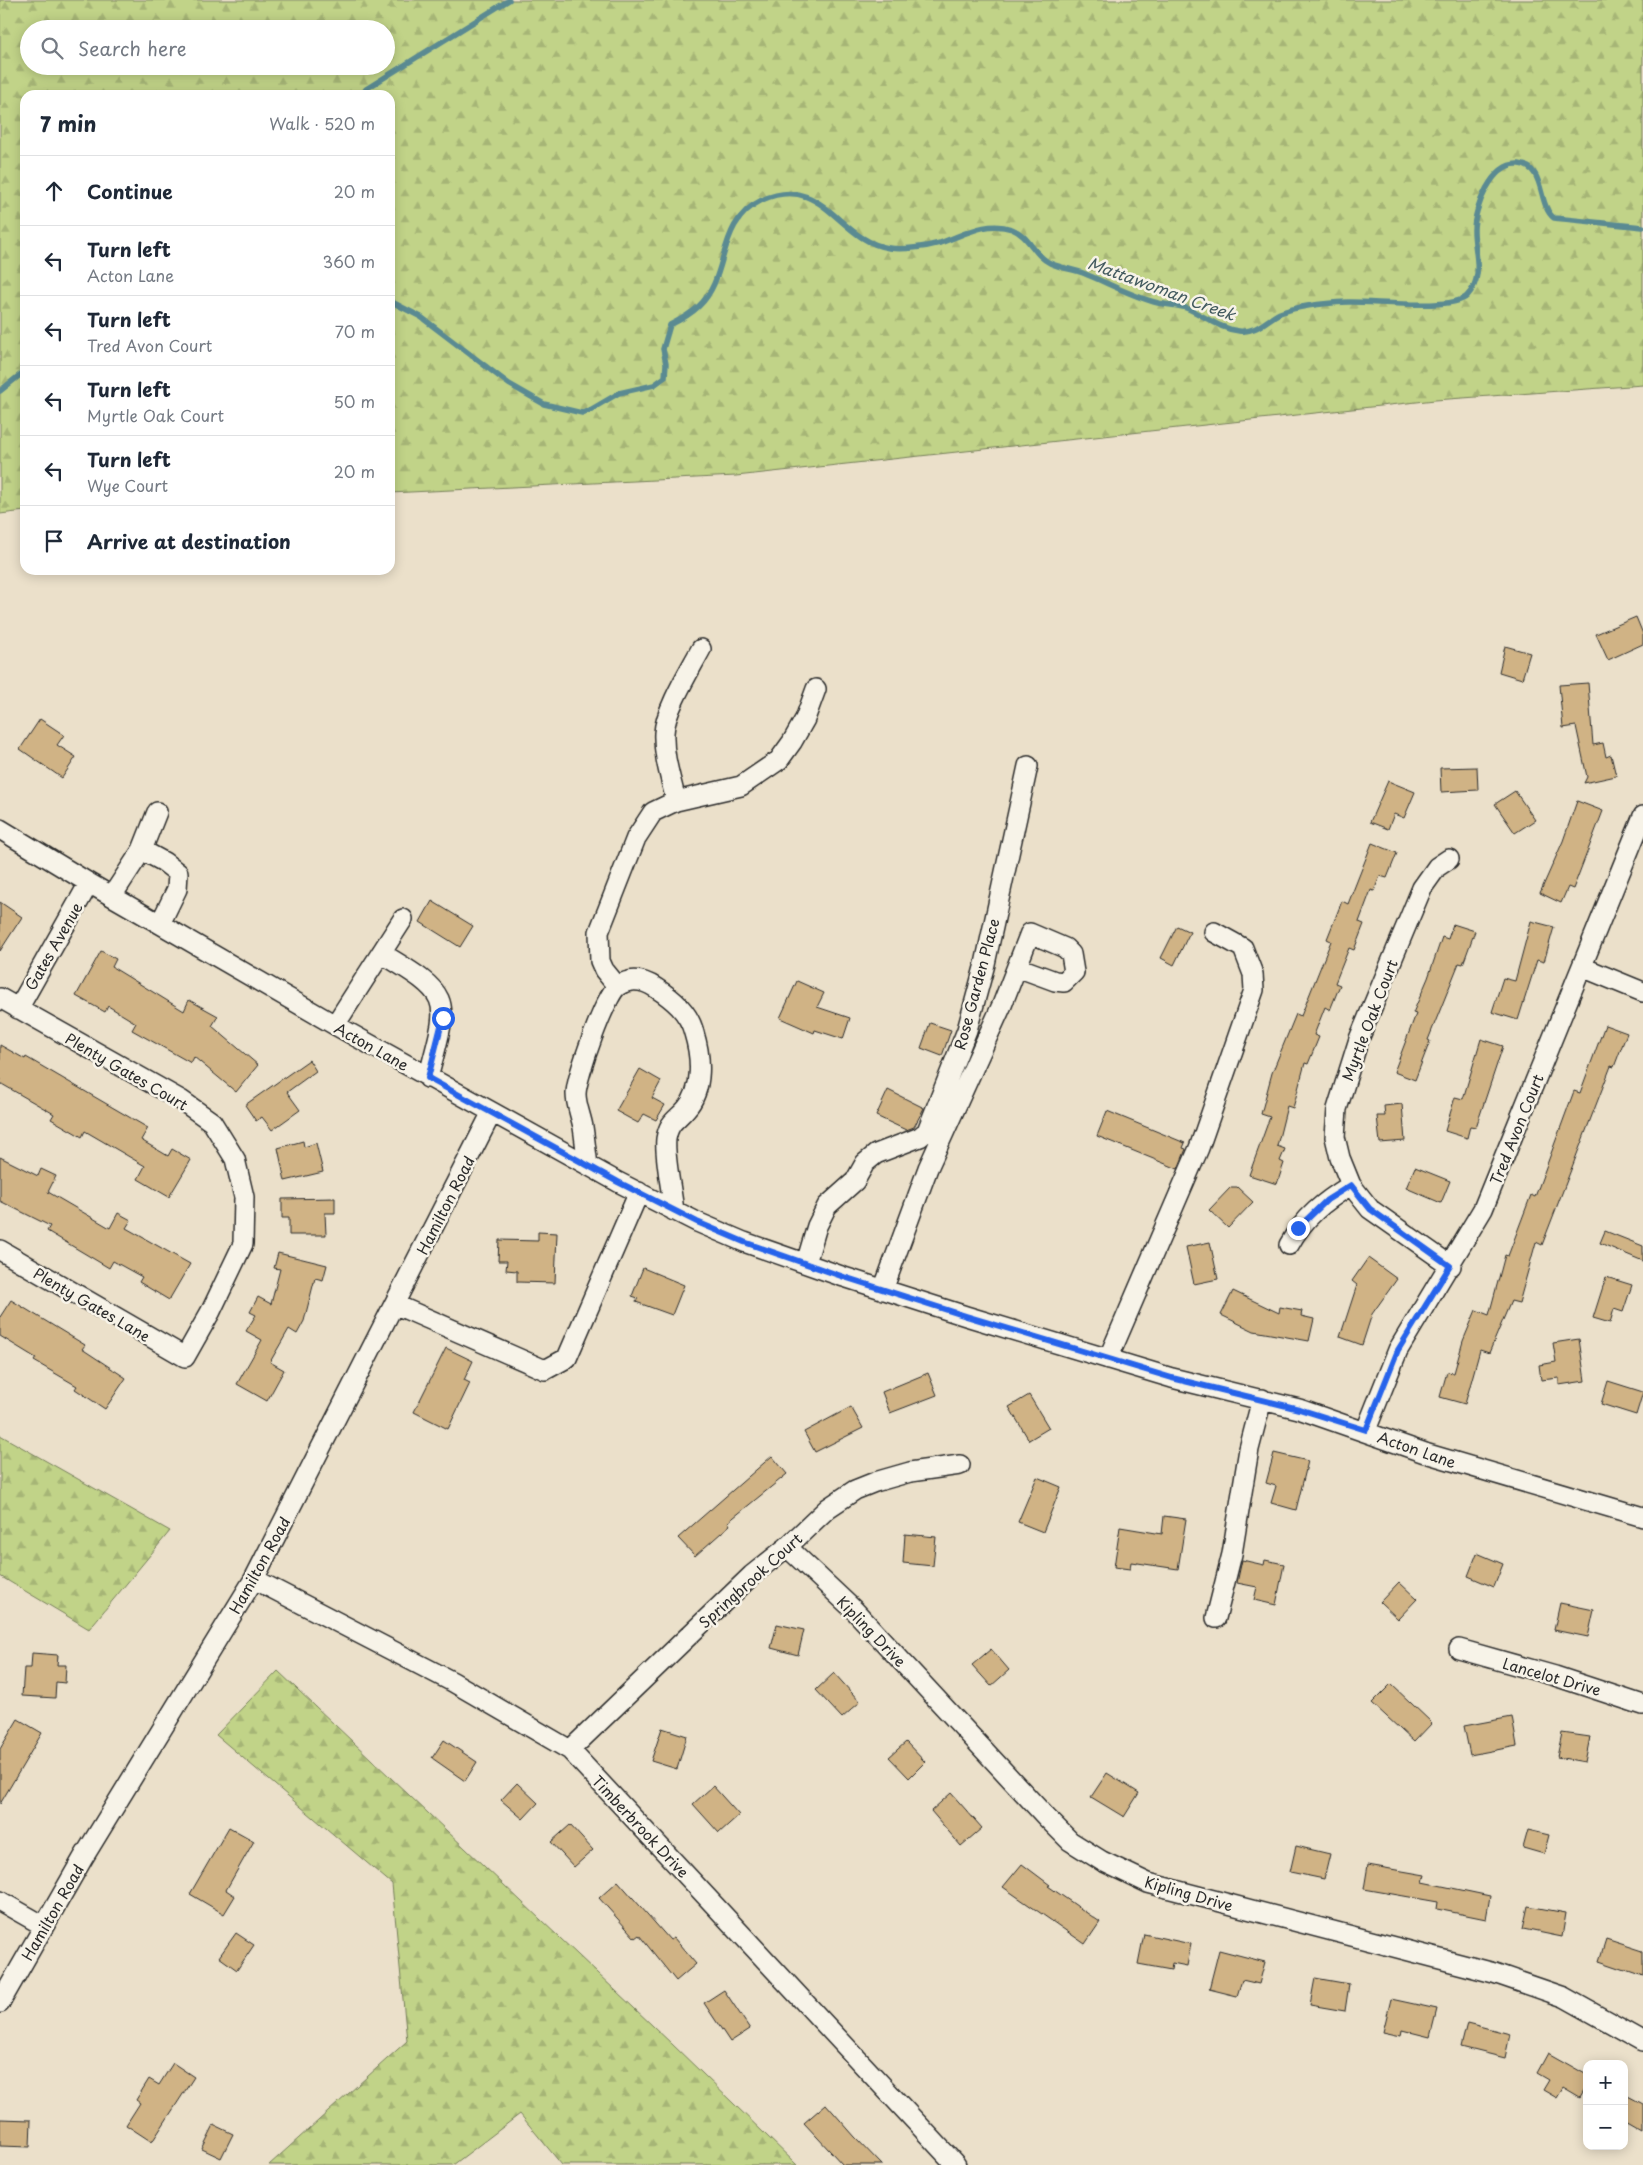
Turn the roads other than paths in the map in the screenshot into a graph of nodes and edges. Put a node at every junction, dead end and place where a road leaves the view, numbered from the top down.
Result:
1 (701, 649) dead end
2 (816, 688) dead end
3 (1028, 766) dead end
4 (676, 801) junction
5 (157, 812) dead end
6 (1643, 816) edge
7 (0, 828) edge
8 (142, 850) junction
9 (1449, 859) dead end
10 (89, 883) junction
11 (112, 896) junction
12 (403, 919) dead end
13 (160, 924) junction
14 (1214, 932) dead end
15 (381, 953) junction
16 (1016, 967) dead end
17 (1582, 967) junction
18 (617, 986) junction
19 (1643, 992) edge
20 (0, 998) edge
21 (18, 1009) junction
22 (335, 1025) junction
23 (428, 1078) junction
24 (492, 1112) junction
25 (588, 1165) junction
26 (1351, 1185) junction
27 (639, 1192) junction
28 (674, 1211) junction
29 (1289, 1245) dead end
30 (0, 1250) edge
31 (806, 1263) junction
32 (1450, 1266) junction
33 (884, 1290) junction
34 (394, 1304) junction
35 (185, 1357) joint
36 (1108, 1359) junction
37 (1262, 1399) junction
38 (1366, 1430) junction
39 (960, 1465) dead end
40 (1643, 1517) edge
41 (787, 1548) junction
42 (254, 1579) junction
43 (1216, 1618) dead end
44 (1460, 1649) dead end
45 (1643, 1705) edge
46 (570, 1750) junction
47 (0, 1901) edge
48 (44, 1926) junction
49 (0, 2003) edge
50 (1643, 2041) edge
51 (956, 2165) edge

1 - 4 street
2 - 4 street
3 - 31 street, Rose Garden Place
4 - 18 street
5 - 8 street
6 - 17 street, Tred Avon Court
7 - 10 street, Acton Lane
8 - 11 street
8 - 13 street
9 - 26 street, Myrtle Oak Court
10 - 11 street, Acton Lane
10 - 21 street, Gates Avenue
11 - 13 street, Acton Lane
12 - 15 street
13 - 22 street, Acton Lane
14 - 36 street
15 - 22 street
15 - 23 street
16 - 33 street
17 - 19 street
17 - 32 street, Tred Avon Court
18 - 25 street
18 - 28 street
20 - 21 street, Plenty Gates Court
21 - 35 street, Plenty Gates Court
22 - 23 street, Acton Lane
23 - 24 street, Acton Lane
24 - 25 street, Acton Lane
24 - 34 street, Hamilton Road
25 - 27 street, Acton Lane
26 - 29 street
26 - 32 street, Myrtle Oak Court
27 - 28 street, Acton Lane
27 - 34 street
28 - 31 street, Acton Lane
30 - 35 street, Plenty Gates Lane
31 - 33 street, Acton Lane
32 - 38 street, Tred Avon Court
33 - 36 street, Acton Lane
34 - 42 street, Hamilton Road
36 - 37 street, Acton Lane
37 - 38 street, Acton Lane
37 - 43 street
38 - 40 street, Acton Lane
39 - 41 street, Springbrook Court
41 - 46 street, Springbrook Court
41 - 50 street, Kipling Drive
42 - 46 street, Timberbrook Drive
42 - 48 street, Hamilton Road
44 - 45 street, Lancelot Drive
46 - 51 street, Timberbrook Drive
47 - 48 street
48 - 49 street, Hamilton Road

